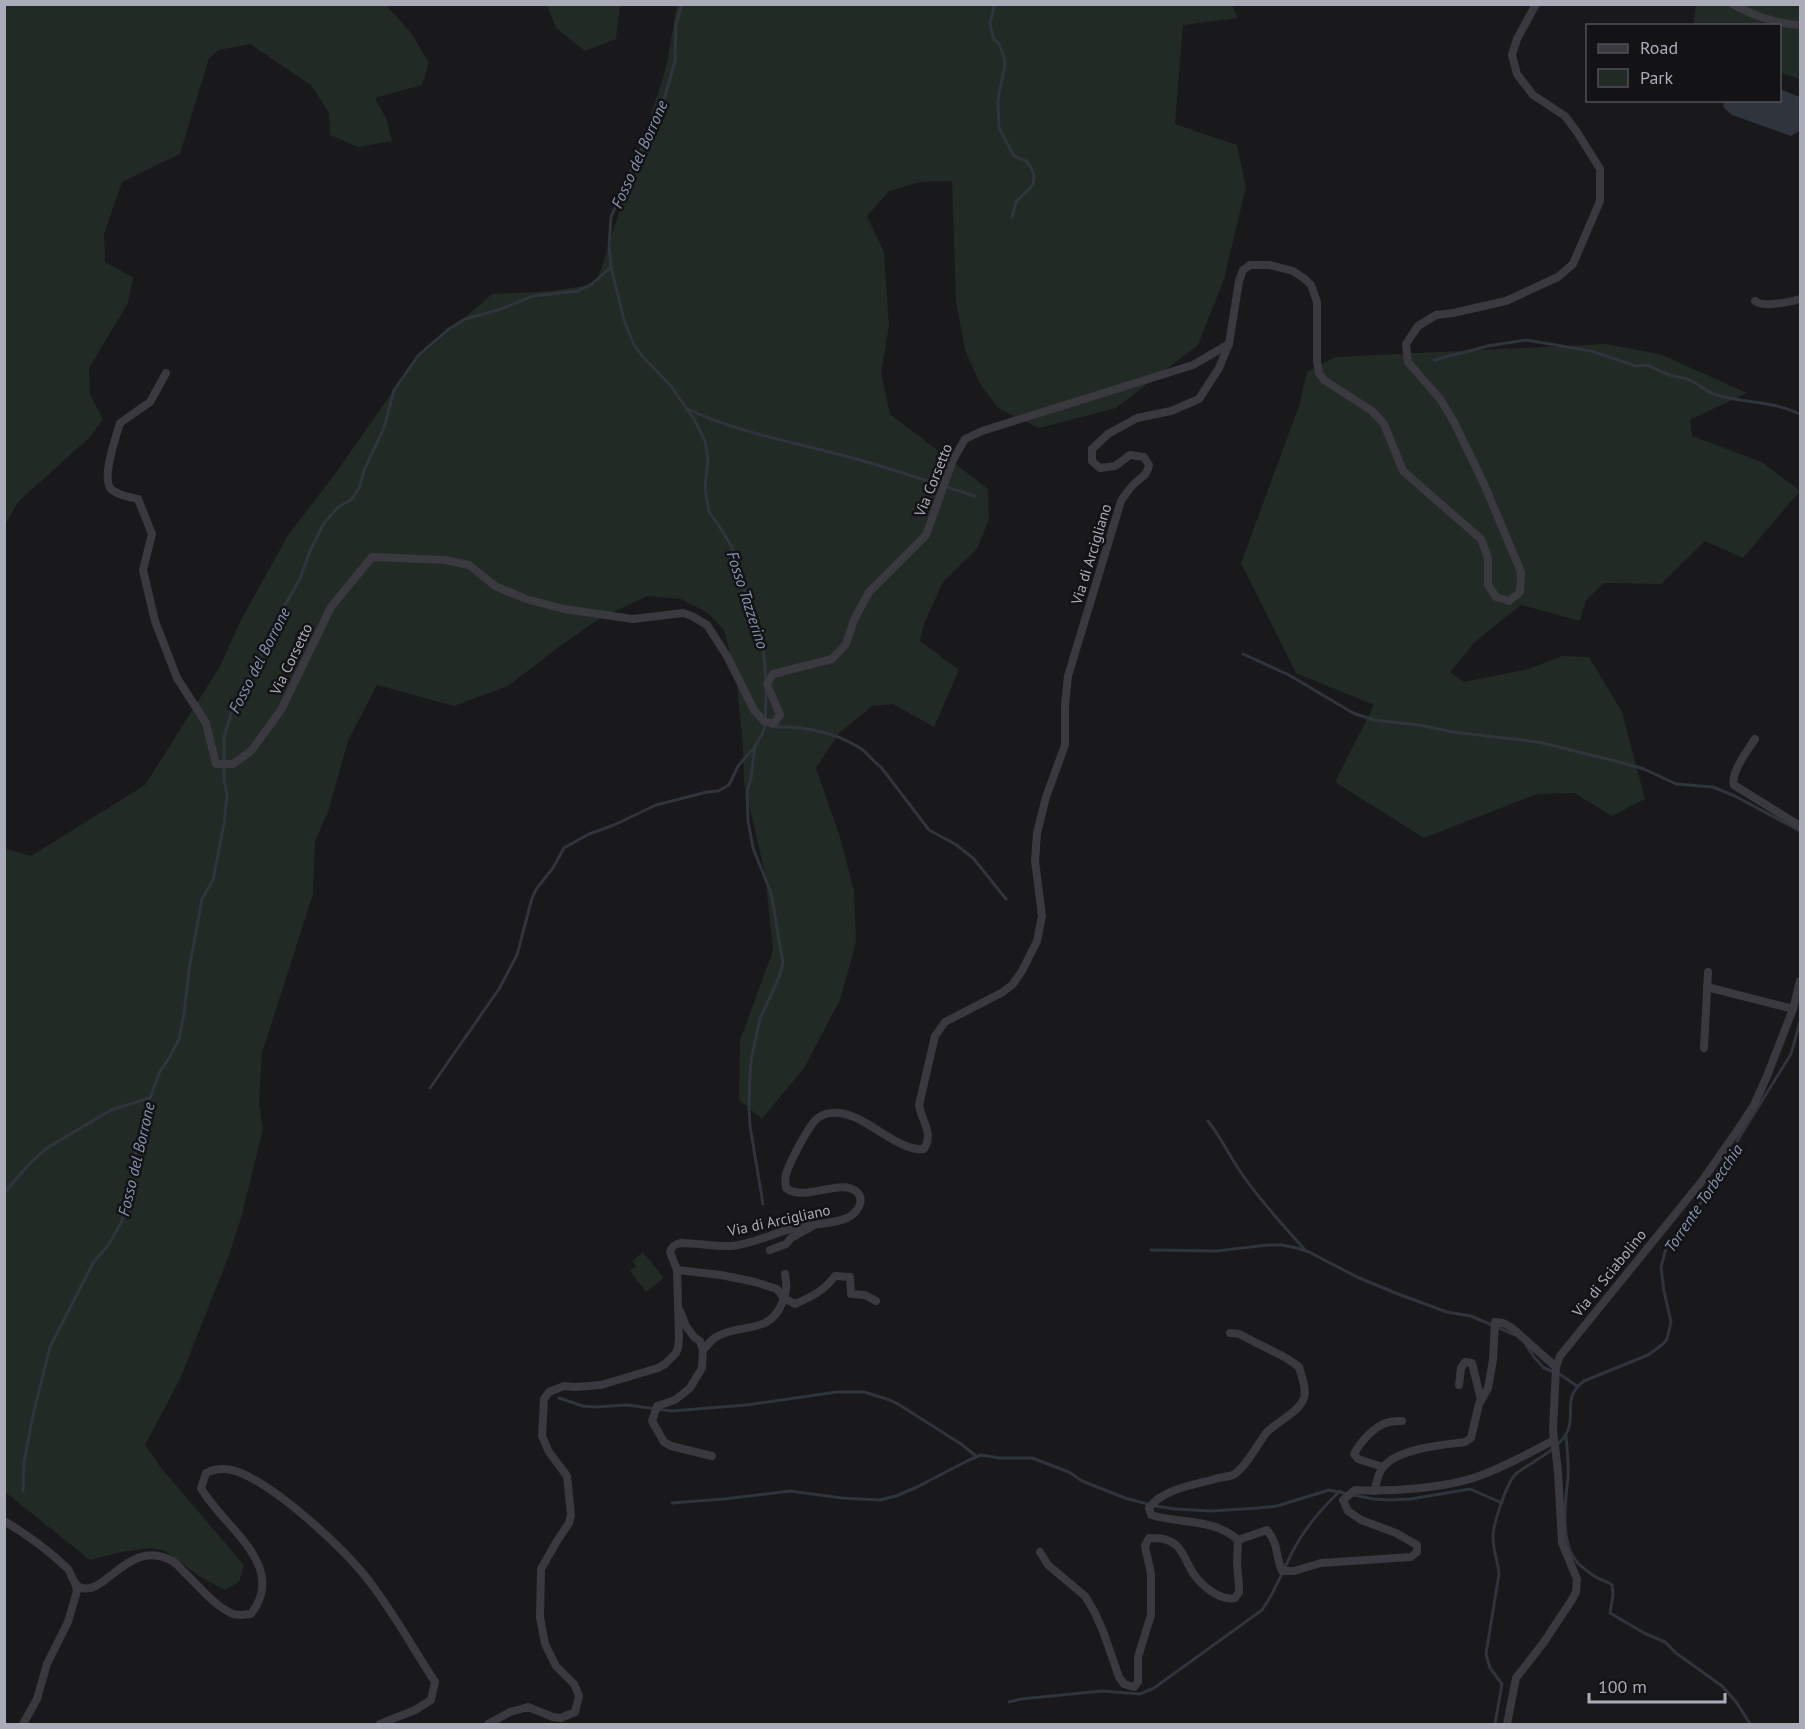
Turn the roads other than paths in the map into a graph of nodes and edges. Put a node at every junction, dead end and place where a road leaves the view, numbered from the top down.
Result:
1 (1536, 4) edge
2 (1732, 4) edge
3 (1800, 25) edge
4 (1800, 299) edge
5 (1755, 301) dead end
6 (1229, 344) junction
7 (166, 373) dead end
8 (1755, 739) dead end
9 (1800, 826) edge
10 (1708, 972) dead end
11 (1800, 981) edge
12 (1707, 987) junction
13 (1792, 1009) junction
14 (1704, 1048) dead end
15 (816, 1224) junction
16 (770, 1250) dead end
17 (677, 1270) junction
18 (785, 1274) dead end
19 (784, 1298) junction
20 (876, 1301) dead end
21 (677, 1305) junction
22 (1230, 1333) dead end
23 (703, 1350) junction
24 (1556, 1367) junction
25 (1459, 1385) dead end
26 (1481, 1400) junction
27 (1401, 1421) dead end
28 (1554, 1440) junction
29 (712, 1456) dead end
30 (1383, 1467) junction
31 (1375, 1491) junction
32 (4, 1521) edge
33 (1238, 1540) junction
34 (1040, 1552) dead end
35 (75, 1583) junction
36 (23, 1725) edge
37 (380, 1725) edge
38 (488, 1725) edge
39 (1508, 1725) edge

1 - 6 street, Via di Arcigliano
2 - 3 street
4 - 5 street
6 - 7 street, Via Corsetto
6 - 15 street, Via di Arcigliano
8 - 9 street
10 - 12 street
11 - 13 street, Via di Sciabolino
12 - 13 street
12 - 14 street
13 - 24 street, Via di Sciabolino
15 - 16 street
15 - 17 street, Via di Arcigliano
17 - 19 street
17 - 21 street
18 - 19 street
19 - 20 street
19 - 23 street
21 - 23 street
21 - 38 street
22 - 33 street
23 - 29 street
24 - 26 street
24 - 28 street, Via di Sciabolino
25 - 26 street
26 - 30 street
27 - 30 street
28 - 31 street
28 - 39 street, Via di Sciabolino
30 - 31 street
31 - 33 street
32 - 35 street
33 - 34 street
35 - 36 street
35 - 37 street

